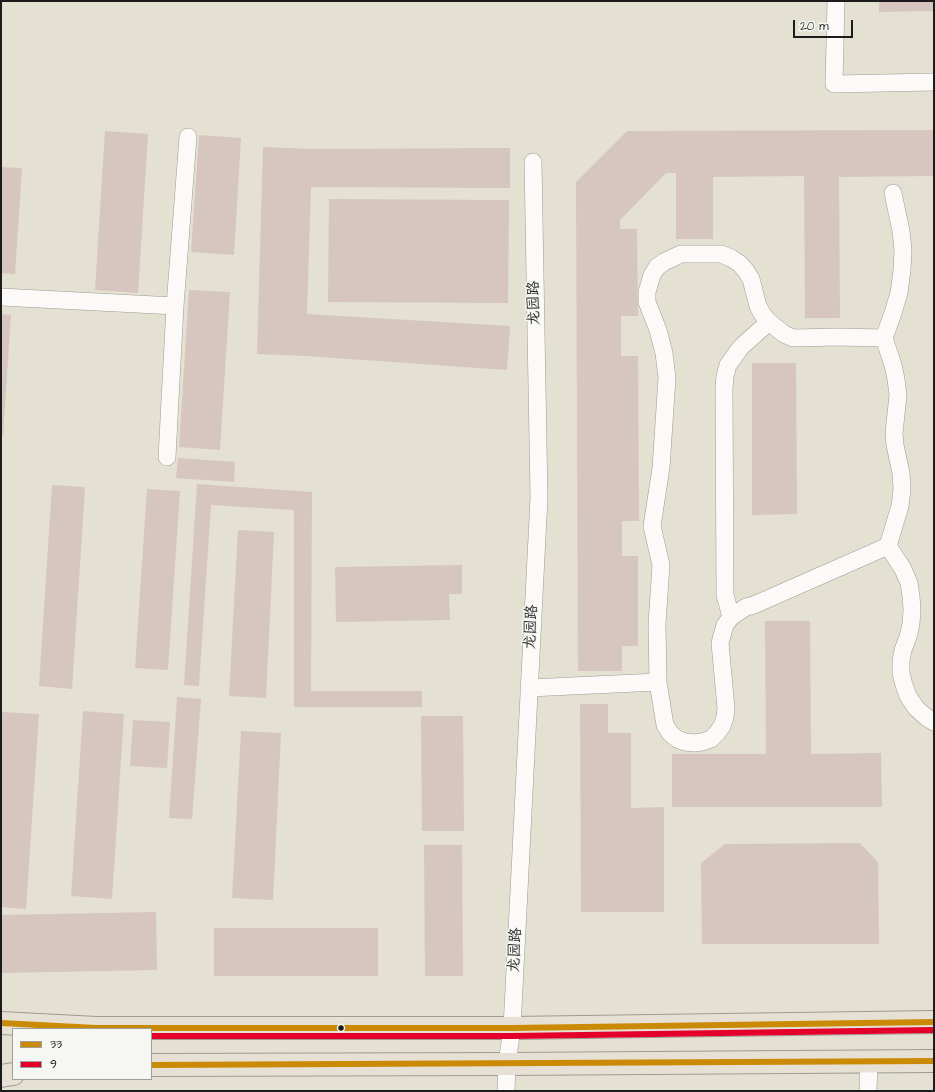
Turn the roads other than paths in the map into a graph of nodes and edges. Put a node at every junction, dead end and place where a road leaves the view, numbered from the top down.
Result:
1 (836, 1) edge
2 (934, 82) edge
3 (188, 137) dead end
4 (533, 162) dead end
5 (893, 193) dead end
6 (1, 297) edge
7 (176, 306) junction
8 (769, 322) junction
9 (884, 338) junction
10 (167, 457) dead end
11 (888, 546) junction
12 (731, 617) junction
13 (658, 682) junction
14 (529, 688) junction
15 (934, 722) edge
16 (934, 1022) edge
17 (1, 1023) edge
18 (87, 1028) edge
19 (512, 1028) junction
20 (12, 1034) edge
21 (1, 1035) edge
22 (1, 1061) edge
23 (869, 1061) junction
24 (934, 1061) edge
25 (12, 1062) edge
26 (507, 1064) junction
27 (152, 1065) edge
28 (12, 1074) edge
29 (1, 1076) edge
30 (506, 1091) edge
31 (868, 1091) edge

1 - 2 street
3 - 7 street
4 - 14 street, 龙园路
5 - 9 street
6 - 7 street
7 - 10 street
8 - 9 street
8 - 12 street
8 - 13 street
9 - 11 street
11 - 12 street
11 - 15 street
12 - 13 street
13 - 14 street
14 - 19 street, 龙园路
16 - 19 main road
17 - 18 main road
18 - 19 main road
19 - 26 street, 龙园路
20 - 21 main road
22 - 25 main road
23 - 24 main road
23 - 26 main road
23 - 31 street
26 - 27 main road
26 - 30 street, 龙园路
28 - 29 main road

